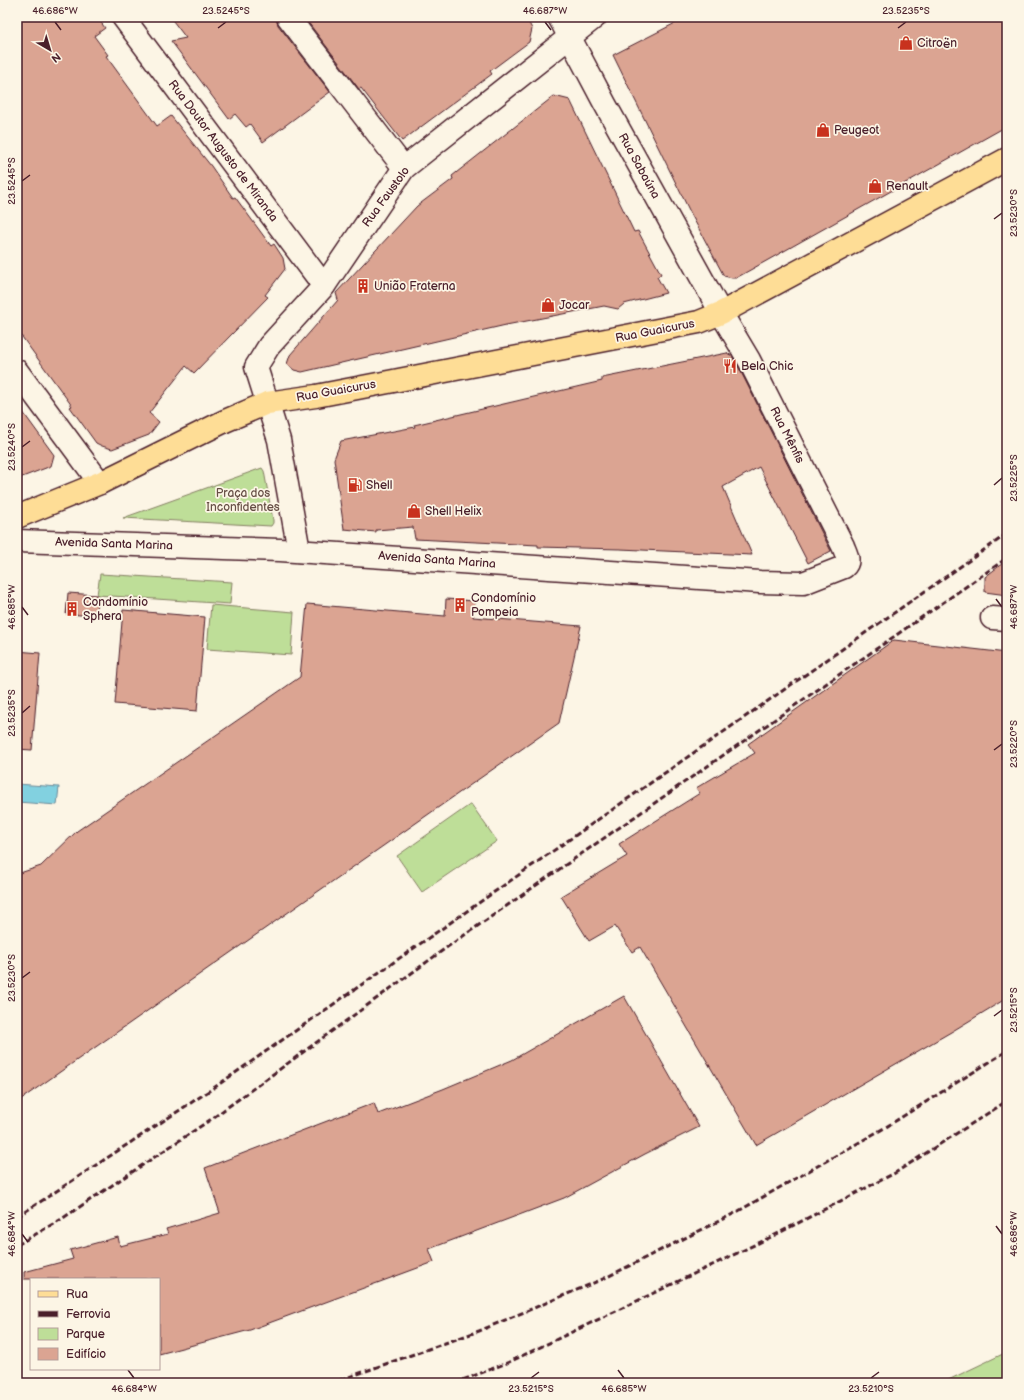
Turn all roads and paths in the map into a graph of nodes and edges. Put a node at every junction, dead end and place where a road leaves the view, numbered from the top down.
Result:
1 (123, 17) edge
2 (288, 17) edge
3 (559, 17) edge
4 (595, 17) edge
5 (569, 36) junction
6 (1007, 159) edge
7 (404, 168) junction
8 (324, 286) junction
9 (721, 313) junction
10 (17, 371) edge
11 (267, 404) junction
12 (100, 483) junction
13 (17, 517) edge
14 (17, 541) edge
15 (299, 551) junction
16 (848, 558) joint

1 - 8 street, Rua Doutor Augusto de Miranda
2 - 7 street
3 - 5 street, Rua Sabaúna
4 - 5 street, Rua Faustolo
5 - 7 street, Rua Faustolo
5 - 9 street, Rua Sabaúna
6 - 9 main road, Rua Guaicurus
7 - 8 street, Rua Faustolo
8 - 11 street, Rua Faustolo
9 - 11 main road, Rua Guaicurus
9 - 16 street, Rua Mênfis
10 - 12 street
11 - 12 main road
11 - 15 street
12 - 13 main road
14 - 15 street, Avenida Santa Marina
15 - 16 street, Avenida Santa Marina

